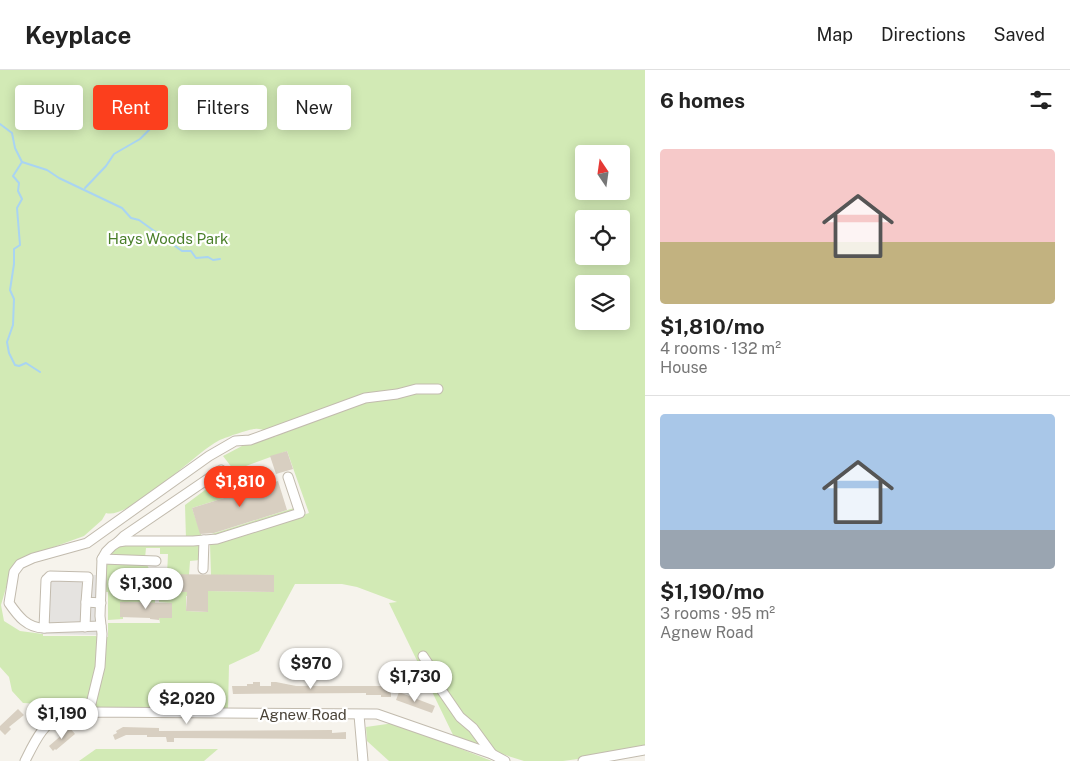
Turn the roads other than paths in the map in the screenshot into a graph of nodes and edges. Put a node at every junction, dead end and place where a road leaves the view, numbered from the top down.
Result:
1 (438, 389) dead end
2 (221, 470) dead end
3 (288, 477) dead end
4 (204, 540) junction
5 (118, 542) junction
6 (102, 559) junction
7 (156, 561) dead end
8 (203, 569) dead end
9 (86, 602) junction
10 (101, 603) junction
11 (85, 614) junction
12 (100, 614) junction
13 (101, 626) junction
14 (85, 627) junction
15 (44, 628) junction
16 (423, 656) dead end
17 (89, 712) junction
18 (359, 715) junction
19 (473, 728) junction
20 (462, 744) junction
21 (645, 750) edge
22 (492, 754) junction
23 (25, 761) edge
24 (363, 761) edge
25 (505, 761) edge
26 (583, 761) edge

1 - 15 street
2 - 5 street
3 - 4 street
4 - 5 street
4 - 8 street
5 - 6 street
6 - 7 street
6 - 10 street
9 - 10 street
9 - 11 street
9 - 15 street
10 - 12 street
11 - 12 street
11 - 14 street
12 - 13 street
13 - 14 street
13 - 17 street
14 - 15 street
16 - 19 street
17 - 18 street, Agnew Road
17 - 23 street, Agnew Road
18 - 20 street, Agnew Road
18 - 24 street
19 - 20 street
19 - 22 street
20 - 22 street, Agnew Road
21 - 26 street
22 - 25 street, Agnew Road

